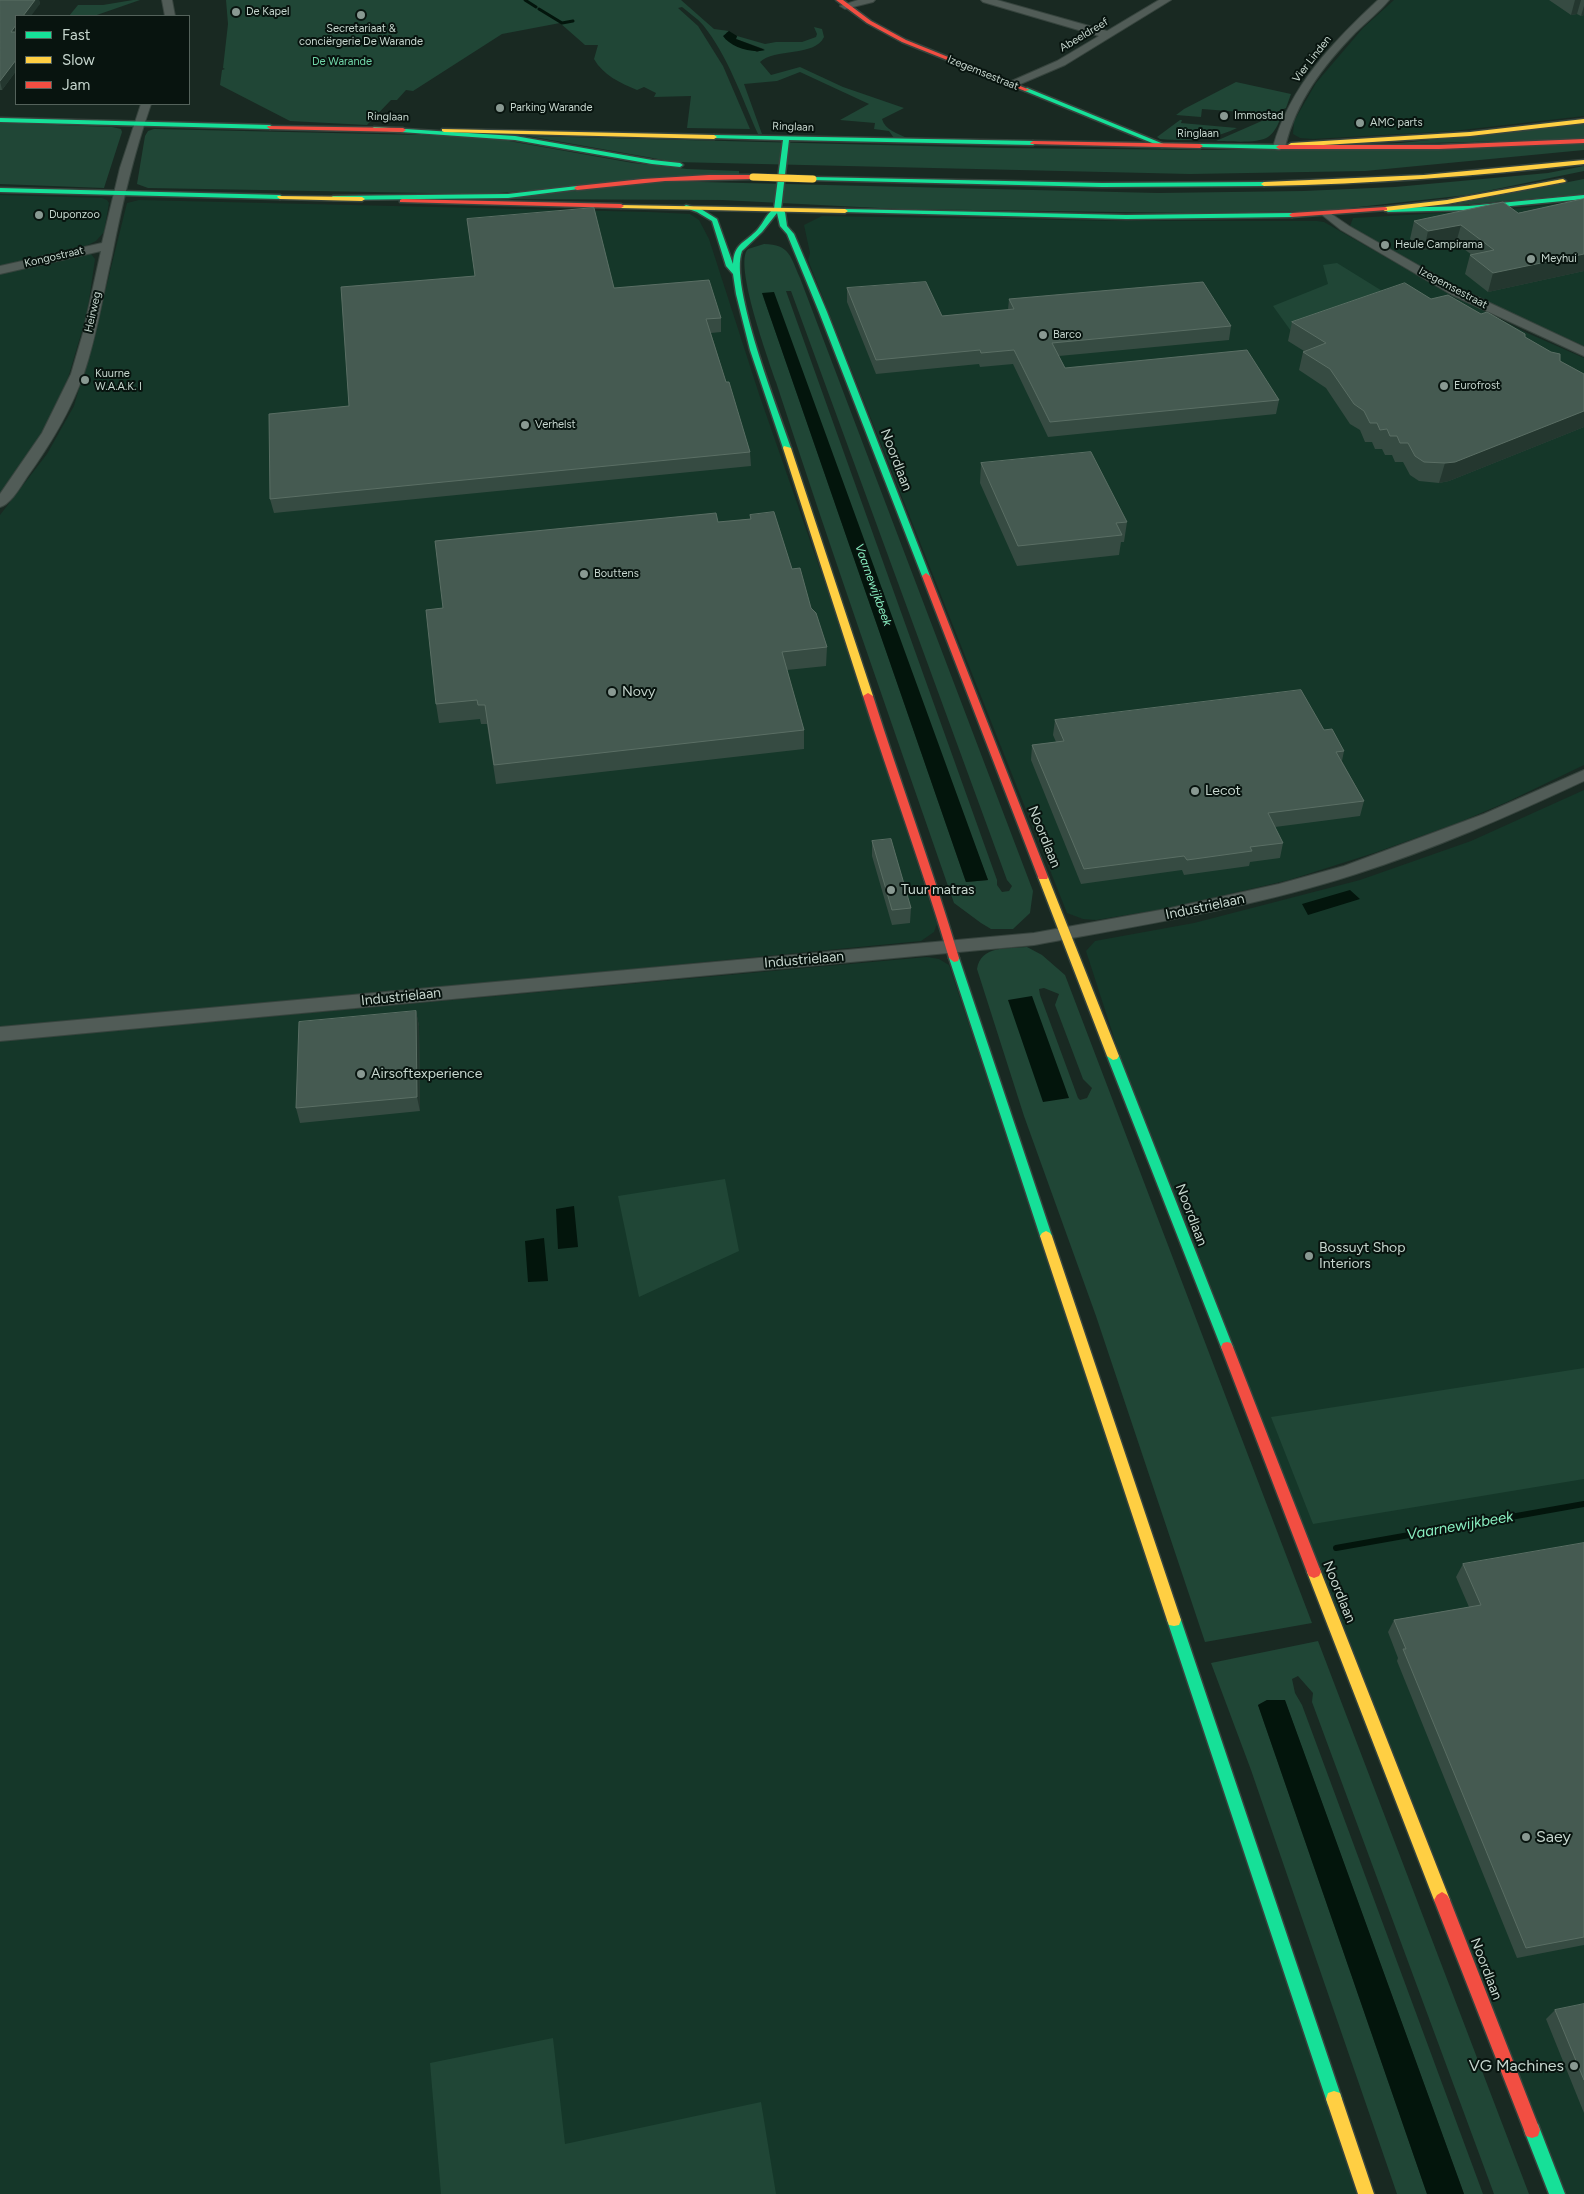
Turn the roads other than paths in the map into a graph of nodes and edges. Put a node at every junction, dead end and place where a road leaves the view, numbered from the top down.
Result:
1 (167, 0) edge
2 (870, 0) edge
3 (986, 0) edge
4 (1166, 0) edge
5 (1384, 0) edge
6 (842, 3) edge
7 (170, 15) edge
8 (1108, 35) junction
9 (1011, 85) junction
10 (146, 105) edge
11 (0, 120) edge
12 (1584, 121) edge
13 (139, 123) junction
14 (374, 130) junction
15 (1134, 133) junction
16 (786, 139) junction
17 (1584, 141) edge
18 (1136, 146) junction
19 (1164, 146) junction
20 (1279, 146) junction
21 (1584, 154) edge
22 (1584, 162) edge
23 (754, 173) junction
24 (813, 174) junction
25 (1575, 178) dead end
26 (0, 190) edge
27 (119, 192) junction
28 (1584, 197) edge
29 (333, 198) junction
30 (686, 207) junction
31 (777, 210) junction
32 (1385, 210) junction
33 (821, 211) junction
34 (1327, 214) junction
35 (790, 234) junction
36 (745, 244) junction
37 (108, 246) junction
38 (795, 247) junction
39 (0, 270) edge
40 (736, 273) junction
41 (1584, 352) edge
42 (0, 503) edge
43 (1584, 775) edge
44 (1066, 934) junction
45 (951, 946) junction
46 (0, 1034) edge
47 (1366, 2194) edge
48 (1557, 2194) edge

1 - 7 street
2 - 6 street
3 - 8 street
4 - 8 street, Abeeldreef
5 - 20 street, Vier Linden
6 - 9 main road, Izegemsestraat
8 - 9 street, Abeeldreef
9 - 15 main road, Izegemsestraat
10 - 13 street, Heirweg
11 - 13 main road, Ringlaan
12 - 20 main road, Ringlaan
13 - 14 main road, Ringlaan
13 - 27 street, Heirweg
14 - 16 main road, Ringlaan
14 - 23 main road
15 - 18 main road
15 - 19 main road, Izegemsestraat
16 - 18 main road, Ringlaan
16 - 31 main road
17 - 20 main road
18 - 19 main road, Ringlaan
19 - 20 main road, Ringlaan
21 - 24 main road
22 - 24 main road
23 - 24 main road, bridge
23 - 29 main road
25 - 32 main road
26 - 27 main road
27 - 29 main road
27 - 37 street, Heirweg
28 - 32 main road
29 - 30 main road
30 - 31 main road
30 - 40 main road
31 - 33 main road
31 - 35 main road, Noordlaan
31 - 36 main road
32 - 34 main road
33 - 34 main road
33 - 35 main road
34 - 41 street, Izegemsestraat
35 - 38 main road, Noordlaan
36 - 38 main road
36 - 40 main road
37 - 39 street, Kongostraat
37 - 42 street, Heirweg
38 - 44 main road, Noordlaan
40 - 45 main road
43 - 44 street, Industrielaan
44 - 45 street, Industrielaan
44 - 48 main road, Noordlaan
45 - 46 street, Industrielaan
45 - 47 main road

